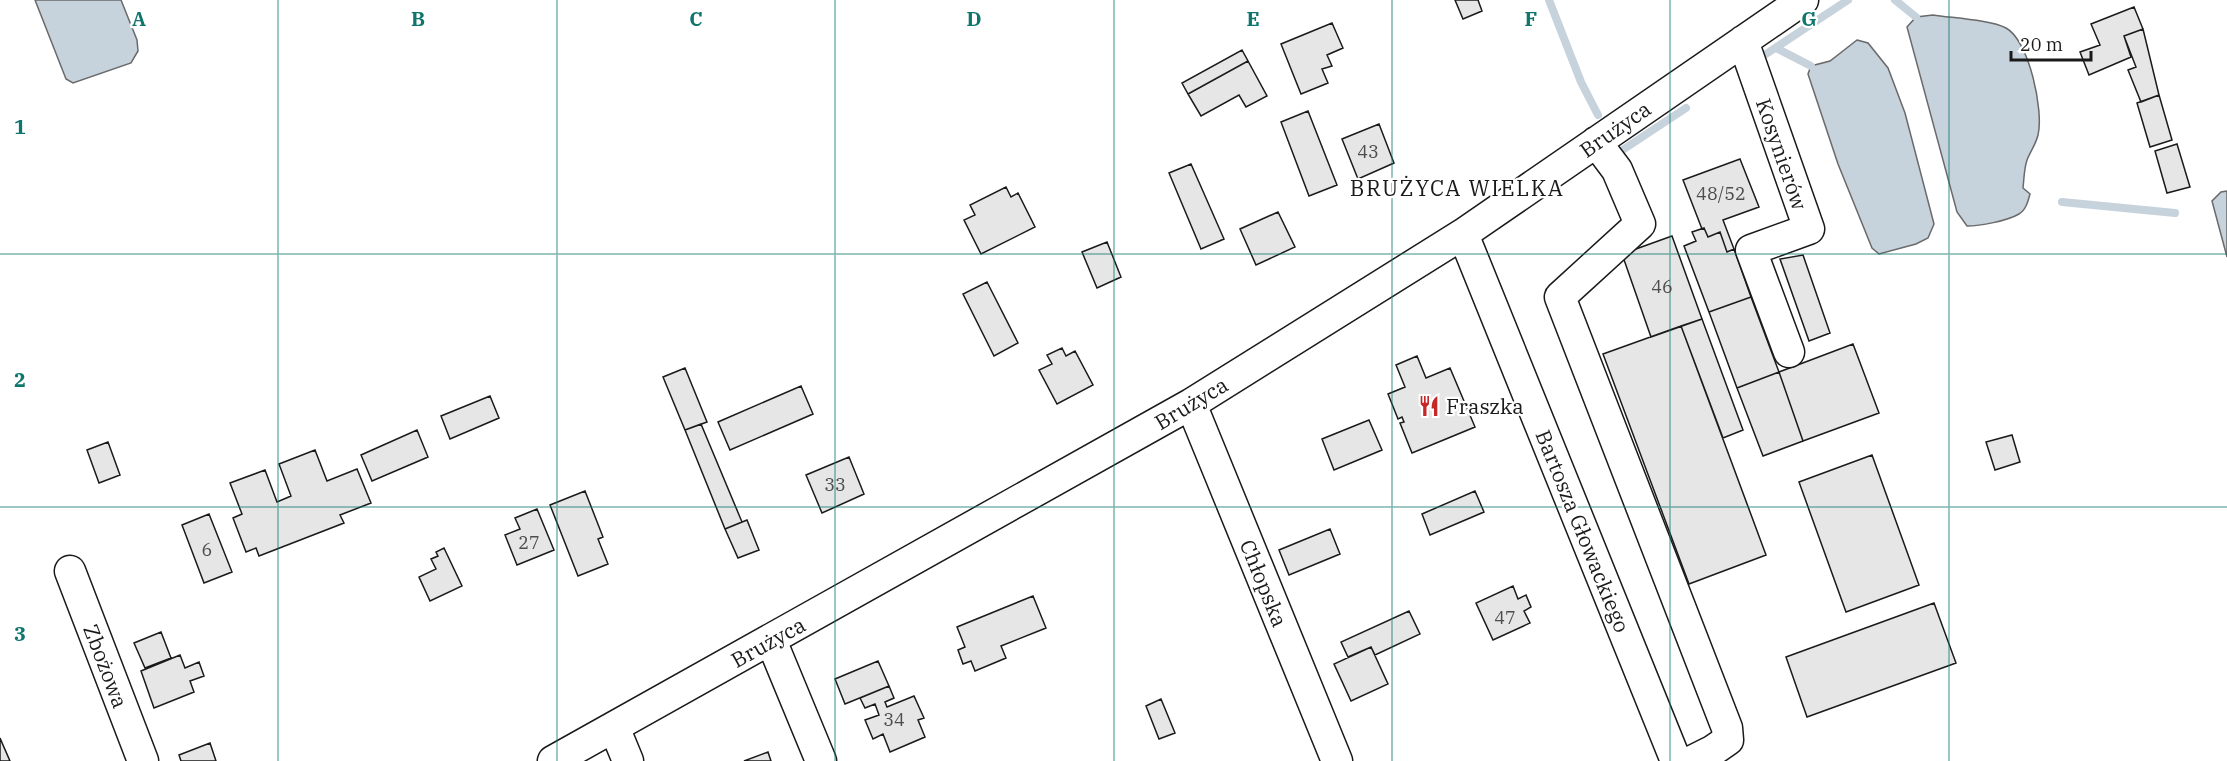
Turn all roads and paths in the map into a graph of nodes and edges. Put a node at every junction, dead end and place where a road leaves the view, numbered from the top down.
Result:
1 (1803, 0) edge
2 (1743, 41) junction
3 (1596, 142) junction
4 (1463, 234) junction
5 (1789, 352) dead end
6 (1191, 404) junction
7 (70, 571) dead end
8 (771, 640) junction
9 (614, 727) junction
10 (143, 761) edge
11 (553, 761) edge
12 (628, 761) edge
13 (820, 761) edge
14 (1337, 761) edge
15 (1676, 761) edge
16 (1692, 761) edge

1 - 2 street, Brużyca
2 - 3 street, Brużyca
2 - 5 street, Kosynierów
3 - 4 street, Brużyca
3 - 16 street
4 - 6 street, Brużyca
4 - 15 street, Bartosza Głowackiego
6 - 8 street, Brużyca
6 - 14 street, Chłopska
7 - 10 street, Zbożowa
8 - 9 street, Brużyca
8 - 13 street
9 - 11 street, Brużyca
9 - 12 street

